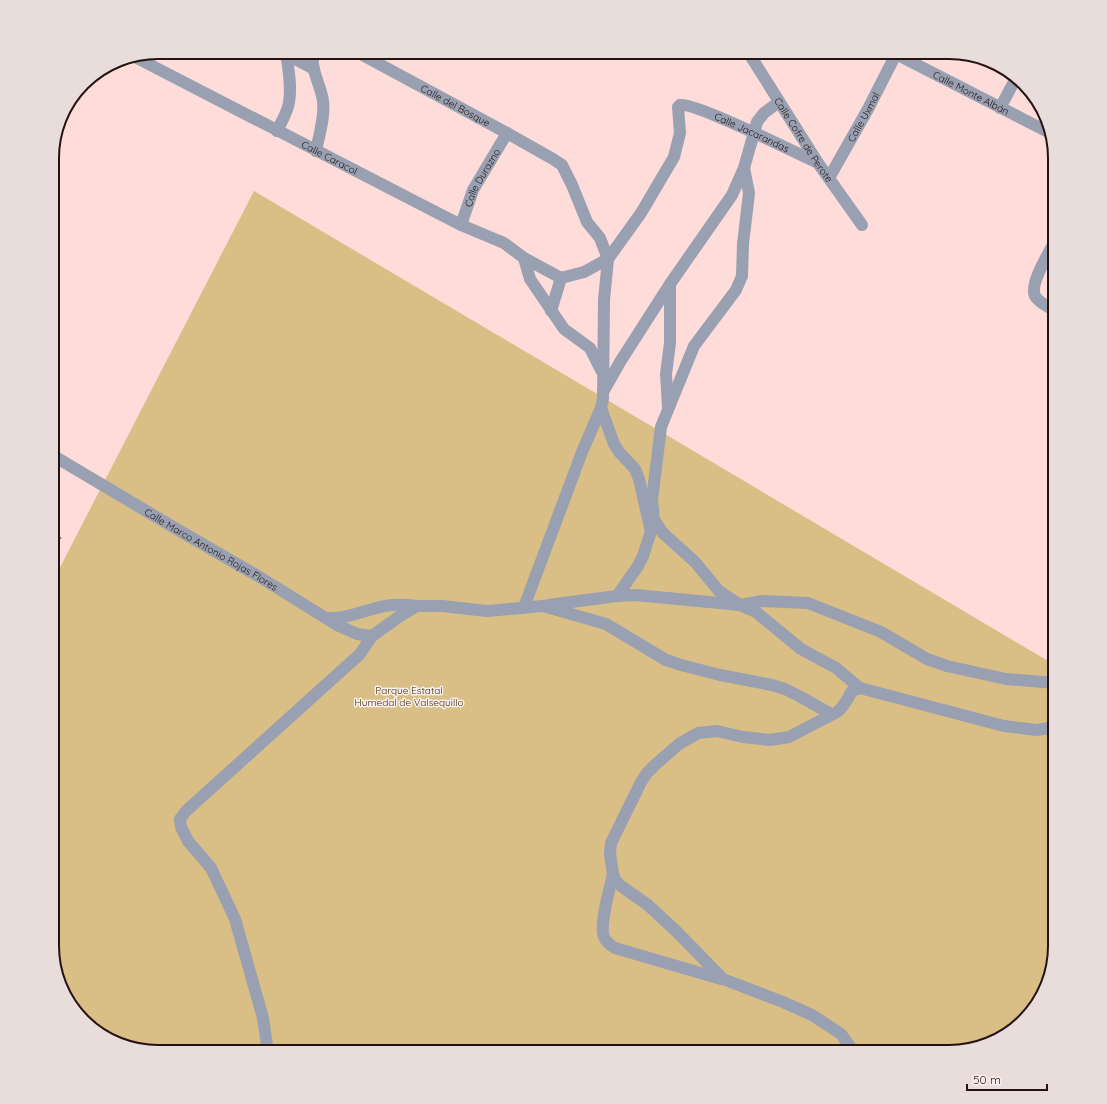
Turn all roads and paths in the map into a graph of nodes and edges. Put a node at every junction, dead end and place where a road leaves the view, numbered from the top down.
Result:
1 (287, 59) edge
2 (296, 59) edge
3 (312, 59) edge
4 (370, 59) edge
5 (752, 59) edge
6 (891, 59) edge
7 (906, 59) edge
8 (143, 60) edge
9 (314, 69) junction
10 (1013, 83) edge
11 (779, 102) junction
12 (1000, 108) junction
13 (1044, 130) edge
14 (277, 131) junction
15 (508, 133) junction
16 (755, 134) junction
17 (316, 151) junction
18 (818, 163) junction
19 (744, 168) junction
20 (829, 178) junction
21 (461, 225) junction
22 (862, 225) dead end
23 (1048, 255) edge
24 (524, 258) junction
25 (608, 259) junction
26 (561, 278) junction
27 (670, 284) junction
28 (1048, 307) edge
29 (551, 311) junction
30 (602, 372) junction
31 (603, 392) junction
32 (601, 408) junction
33 (668, 409) junction
34 (59, 459) edge
35 (654, 520) junction
36 (651, 532) junction
37 (61, 537) dead end
38 (59, 541) edge
39 (617, 596) junction
40 (740, 605) junction
41 (417, 606) junction
42 (543, 606) junction
43 (524, 607) junction
44 (326, 618) junction
45 (372, 636) junction
46 (1048, 682) edge
47 (860, 688) junction
48 (831, 714) junction
49 (1048, 728) edge
50 (613, 874) junction
51 (723, 979) junction
52 (267, 1045) edge
53 (849, 1045) edge

1 - 14 street
2 - 9 street
3 - 9 street
4 - 15 street, Calle del Bosque
5 - 11 street, Calle Cofre de Perote
6 - 20 street, Calle Uxmal
7 - 12 street, Calle Monte Albán
8 - 14 street, Calle Caracol
9 - 17 street
10 - 12 street
11 - 16 street
11 - 18 street, Calle Cofre de Perote
12 - 13 street, Calle Monte Albán
14 - 17 street, Calle Caracol
15 - 21 street, Calle Durazno
15 - 25 street, Calle del Bosque
16 - 18 street, Calle Jacarandas
16 - 19 street
16 - 25 street, Calle Jacarandas
17 - 21 street, Calle Caracol
18 - 20 street, Calle Cofre de Perote
19 - 27 street
19 - 33 street
20 - 22 street, Calle Cofre de Perote
21 - 24 street, Calle Caracol
23 - 28 street
24 - 26 street, Calle Caracol
24 - 29 street
25 - 26 street
25 - 30 street
26 - 29 street
27 - 31 street
27 - 33 street
29 - 30 street
30 - 31 street
31 - 32 street
32 - 36 street
32 - 43 street
33 - 35 street
34 - 44 street, Calle Marco Antonio Rojas Flores
35 - 36 street
35 - 40 street
36 - 39 street
37 - 38 path
39 - 40 street
39 - 42 street
40 - 46 street
40 - 47 street
41 - 43 street
41 - 44 street
41 - 45 street
42 - 43 street
42 - 48 street
44 - 45 street, Calle Marco Antonio Rojas Flores
45 - 52 street
47 - 48 street
47 - 49 street
48 - 50 street
50 - 51 street
50 - 51 street
51 - 53 street

